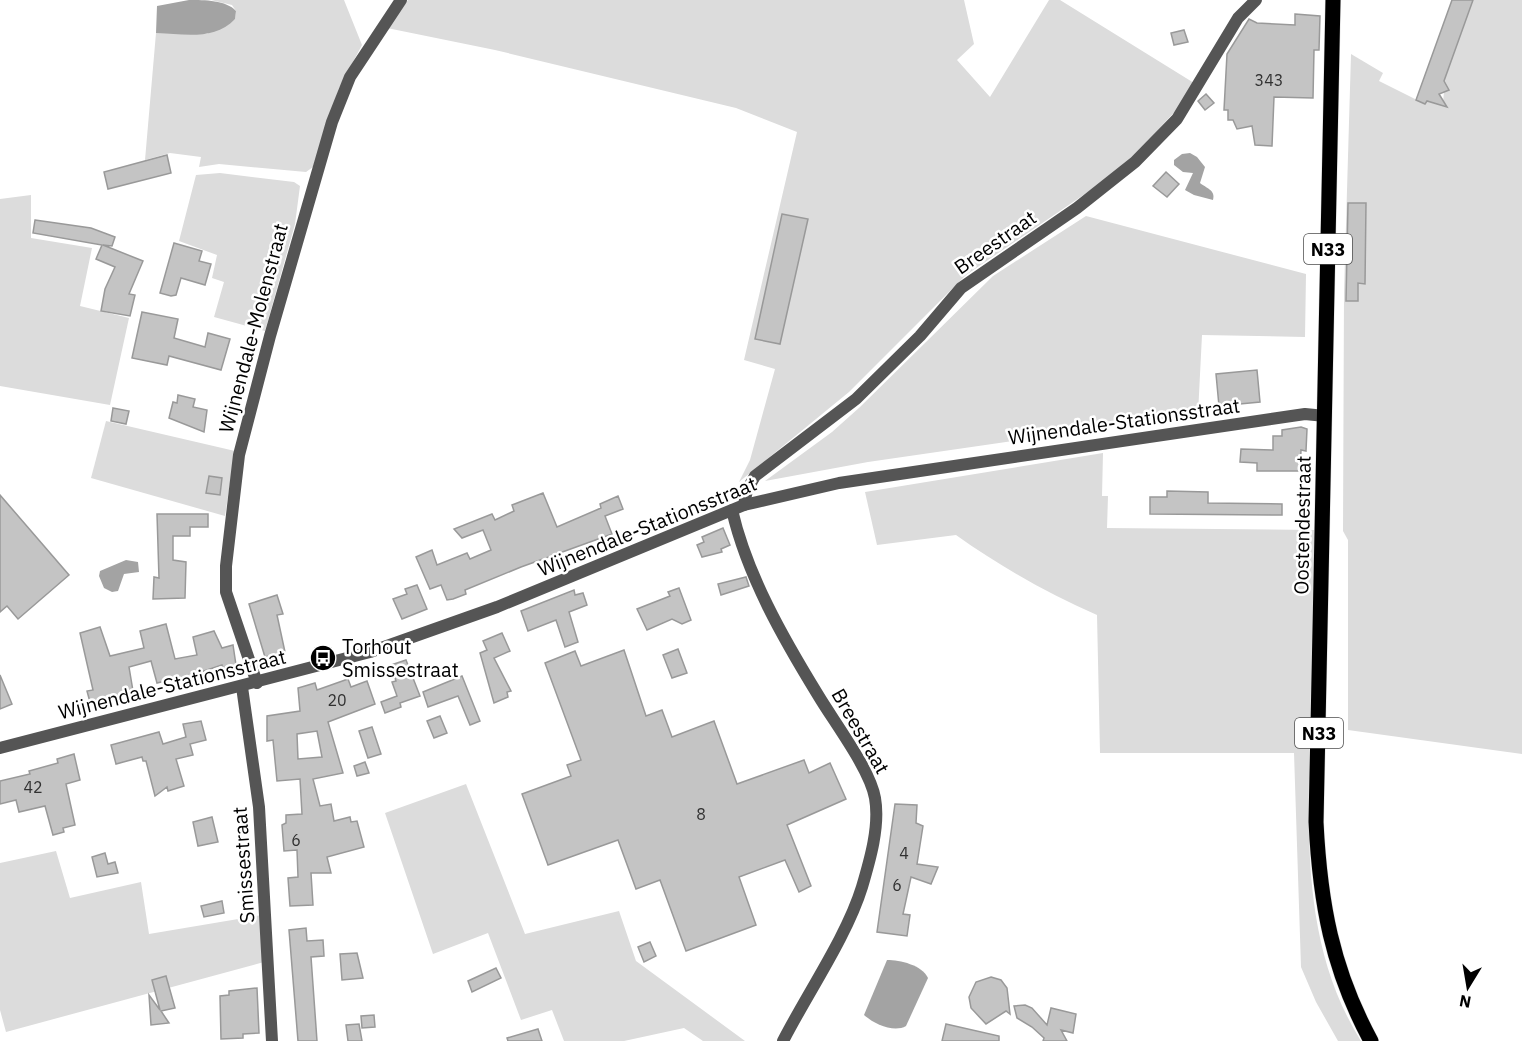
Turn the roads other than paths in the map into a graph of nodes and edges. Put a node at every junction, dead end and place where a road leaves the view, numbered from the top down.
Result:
1 (400, 0) edge
2 (1256, 0) edge
3 (1333, 0) edge
4 (1325, 416) junction
5 (744, 505) junction
6 (732, 510) junction
7 (257, 683) junction
8 (242, 687) junction
9 (0, 748) edge
10 (272, 1041) edge
11 (783, 1041) edge
12 (1371, 1041) edge

1 - 7 street, Wijnendale-Molenstraat
2 - 5 street, Breestraat
3 - 4 main road, Oostendestraat / N33
4 - 5 street, Wijnendale-Stationsstraat
4 - 12 main road, Oostendestraat / N33
5 - 6 street, Wijnendale-Stationsstraat
6 - 7 street, Wijnendale-Stationsstraat
6 - 11 street, Breestraat
7 - 8 street, Wijnendale-Stationsstraat
8 - 9 street, Wijnendale-Stationsstraat
8 - 10 street, Smissestraat

